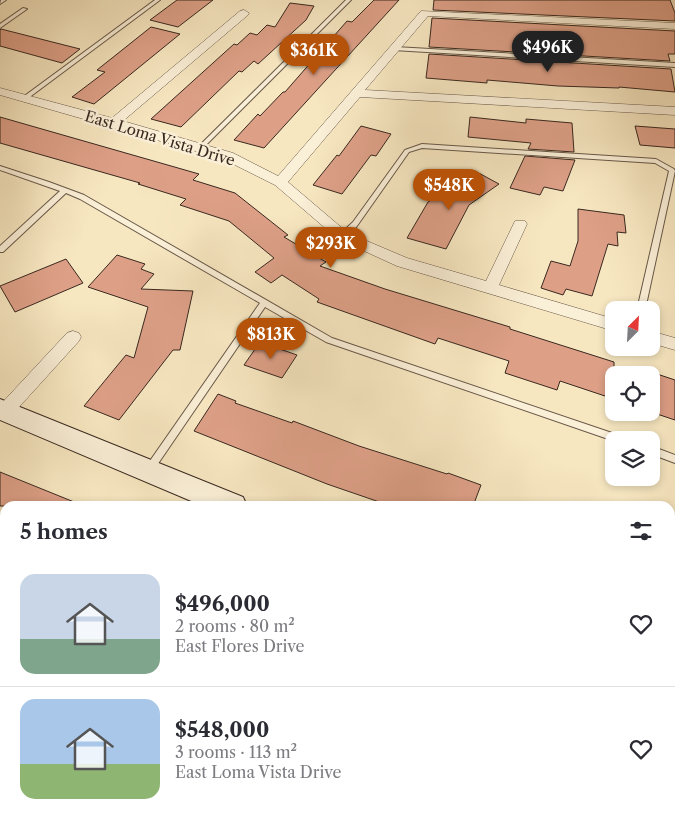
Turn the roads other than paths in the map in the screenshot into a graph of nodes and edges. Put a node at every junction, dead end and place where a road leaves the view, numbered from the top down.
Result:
1 (4, 0) edge
2 (158, 0) edge
3 (348, 0) edge
4 (0, 3) edge
5 (25, 9) dead end
6 (244, 13) dead end
7 (0, 26) edge
8 (675, 26) edge
9 (395, 49) junction
10 (675, 65) edge
11 (0, 91) edge
12 (357, 93) junction
13 (25, 98) junction
14 (675, 111) edge
15 (114, 122) junction
16 (200, 148) junction
17 (0, 168) edge
18 (280, 182) junction
19 (65, 190) junction
20 (520, 224) dead end
21 (343, 236) junction
22 (0, 250) edge
23 (490, 288) junction
24 (643, 301) edge
25 (264, 303) junction
26 (605, 323) edge
27 (73, 337) dead end
28 (660, 340) edge
29 (675, 344) edge
30 (2, 410) edge
31 (605, 435) edge
32 (660, 453) edge
33 (675, 458) edge
34 (148, 471) junction
35 (221, 501) edge

1 - 4 lane
2 - 13 lane
3 - 16 lane
5 - 7 lane
6 - 15 street
8 - 9 street
9 - 10 lane
9 - 12 street
11 - 13 street, East Loma Vista Drive
12 - 14 street
12 - 18 street
13 - 15 street, East Loma Vista Drive
15 - 16 street, East Loma Vista Drive
16 - 18 street, East Loma Vista Drive
17 - 19 lane
18 - 21 street, East Loma Vista Drive
19 - 22 lane
19 - 25 lane
20 - 23 street
21 - 23 street, East Loma Vista Drive
21 - 24 lane
23 - 26 street, East Loma Vista Drive
25 - 31 lane
25 - 34 lane
27 - 30 street
28 - 29 street
30 - 34 street
32 - 33 lane
34 - 35 street

